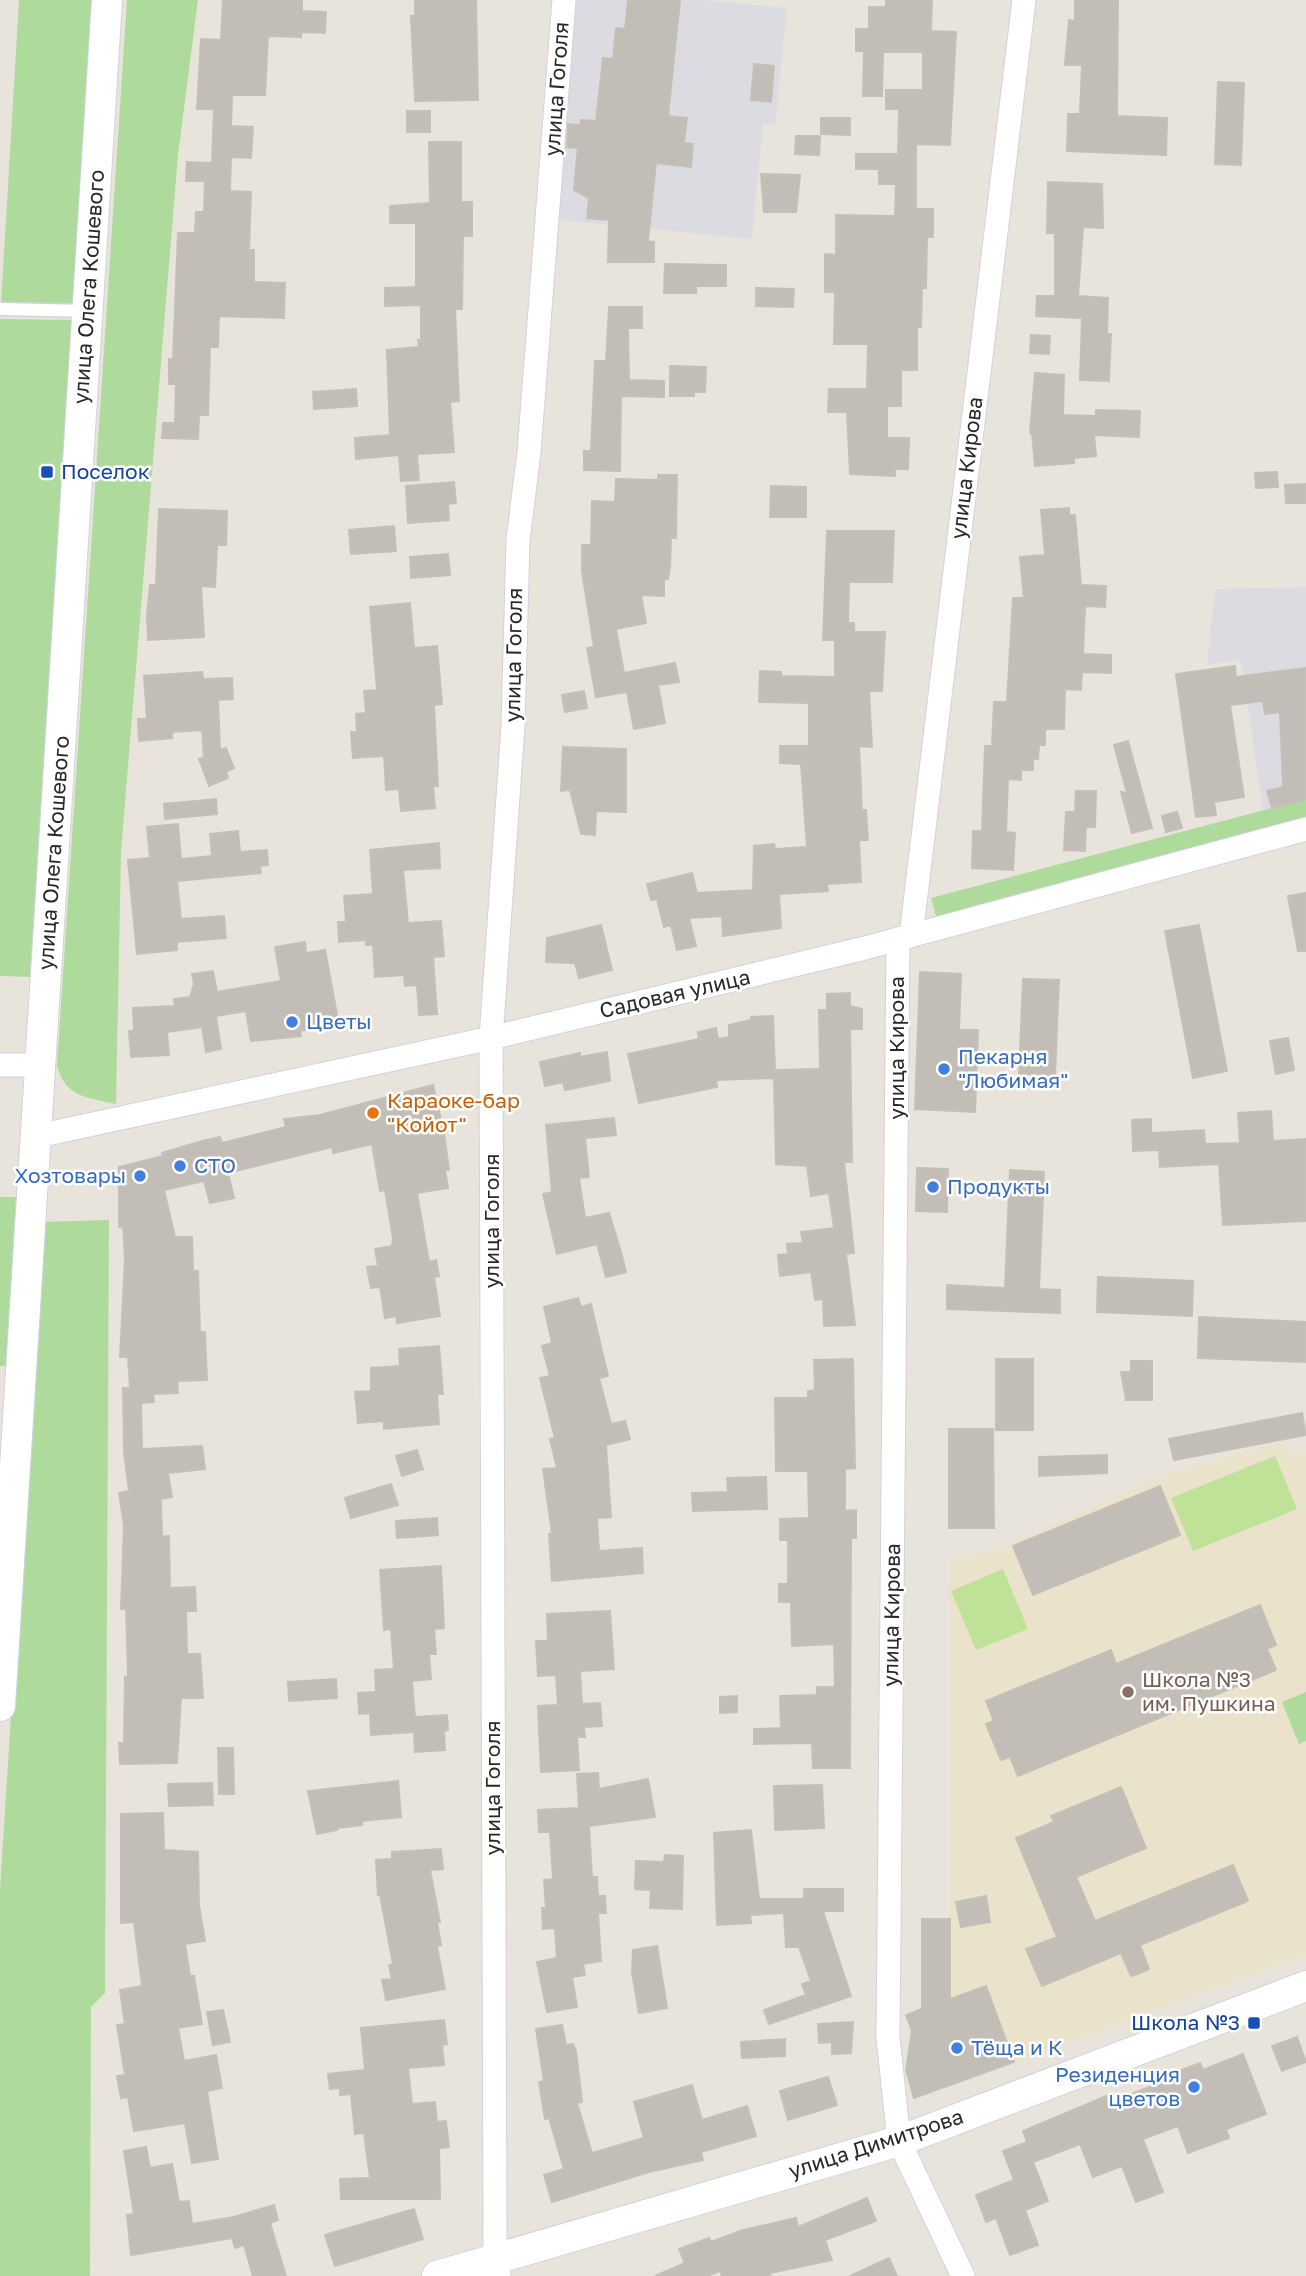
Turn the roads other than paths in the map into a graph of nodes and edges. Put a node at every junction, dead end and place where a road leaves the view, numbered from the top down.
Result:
1 (107, 0) edge
2 (564, 0) edge
3 (1024, 0) edge
4 (0, 309) edge
5 (88, 311) junction
6 (1306, 829) edge
7 (904, 937) junction
8 (491, 1038) junction
9 (0, 1065) edge
10 (41, 1065) junction
11 (38, 1136) junction
12 (0, 1706) edge
13 (1306, 1986) edge
14 (899, 2141) junction
15 (497, 2268) edge
16 (438, 2276) edge
17 (963, 2276) edge

1 - 5 street, улица Олега Кошевого
2 - 8 street, улица Гоголя
3 - 7 street, улица Кирова
4 - 5 lane
5 - 10 street, улица Олега Кошевого
6 - 7 street, Садовая улица
7 - 8 street, Садовая улица
7 - 14 street, улица Кирова
8 - 11 street, Садовая улица
8 - 15 street, улица Гоголя
9 - 10 street
10 - 11 street, улица Олега Кошевого
11 - 12 street, улица Олега Кошевого
13 - 14 street, улица Димитрова
14 - 15 street, улица Димитрова
14 - 17 street, улица Кирова
15 - 16 street, улица Димитрова

